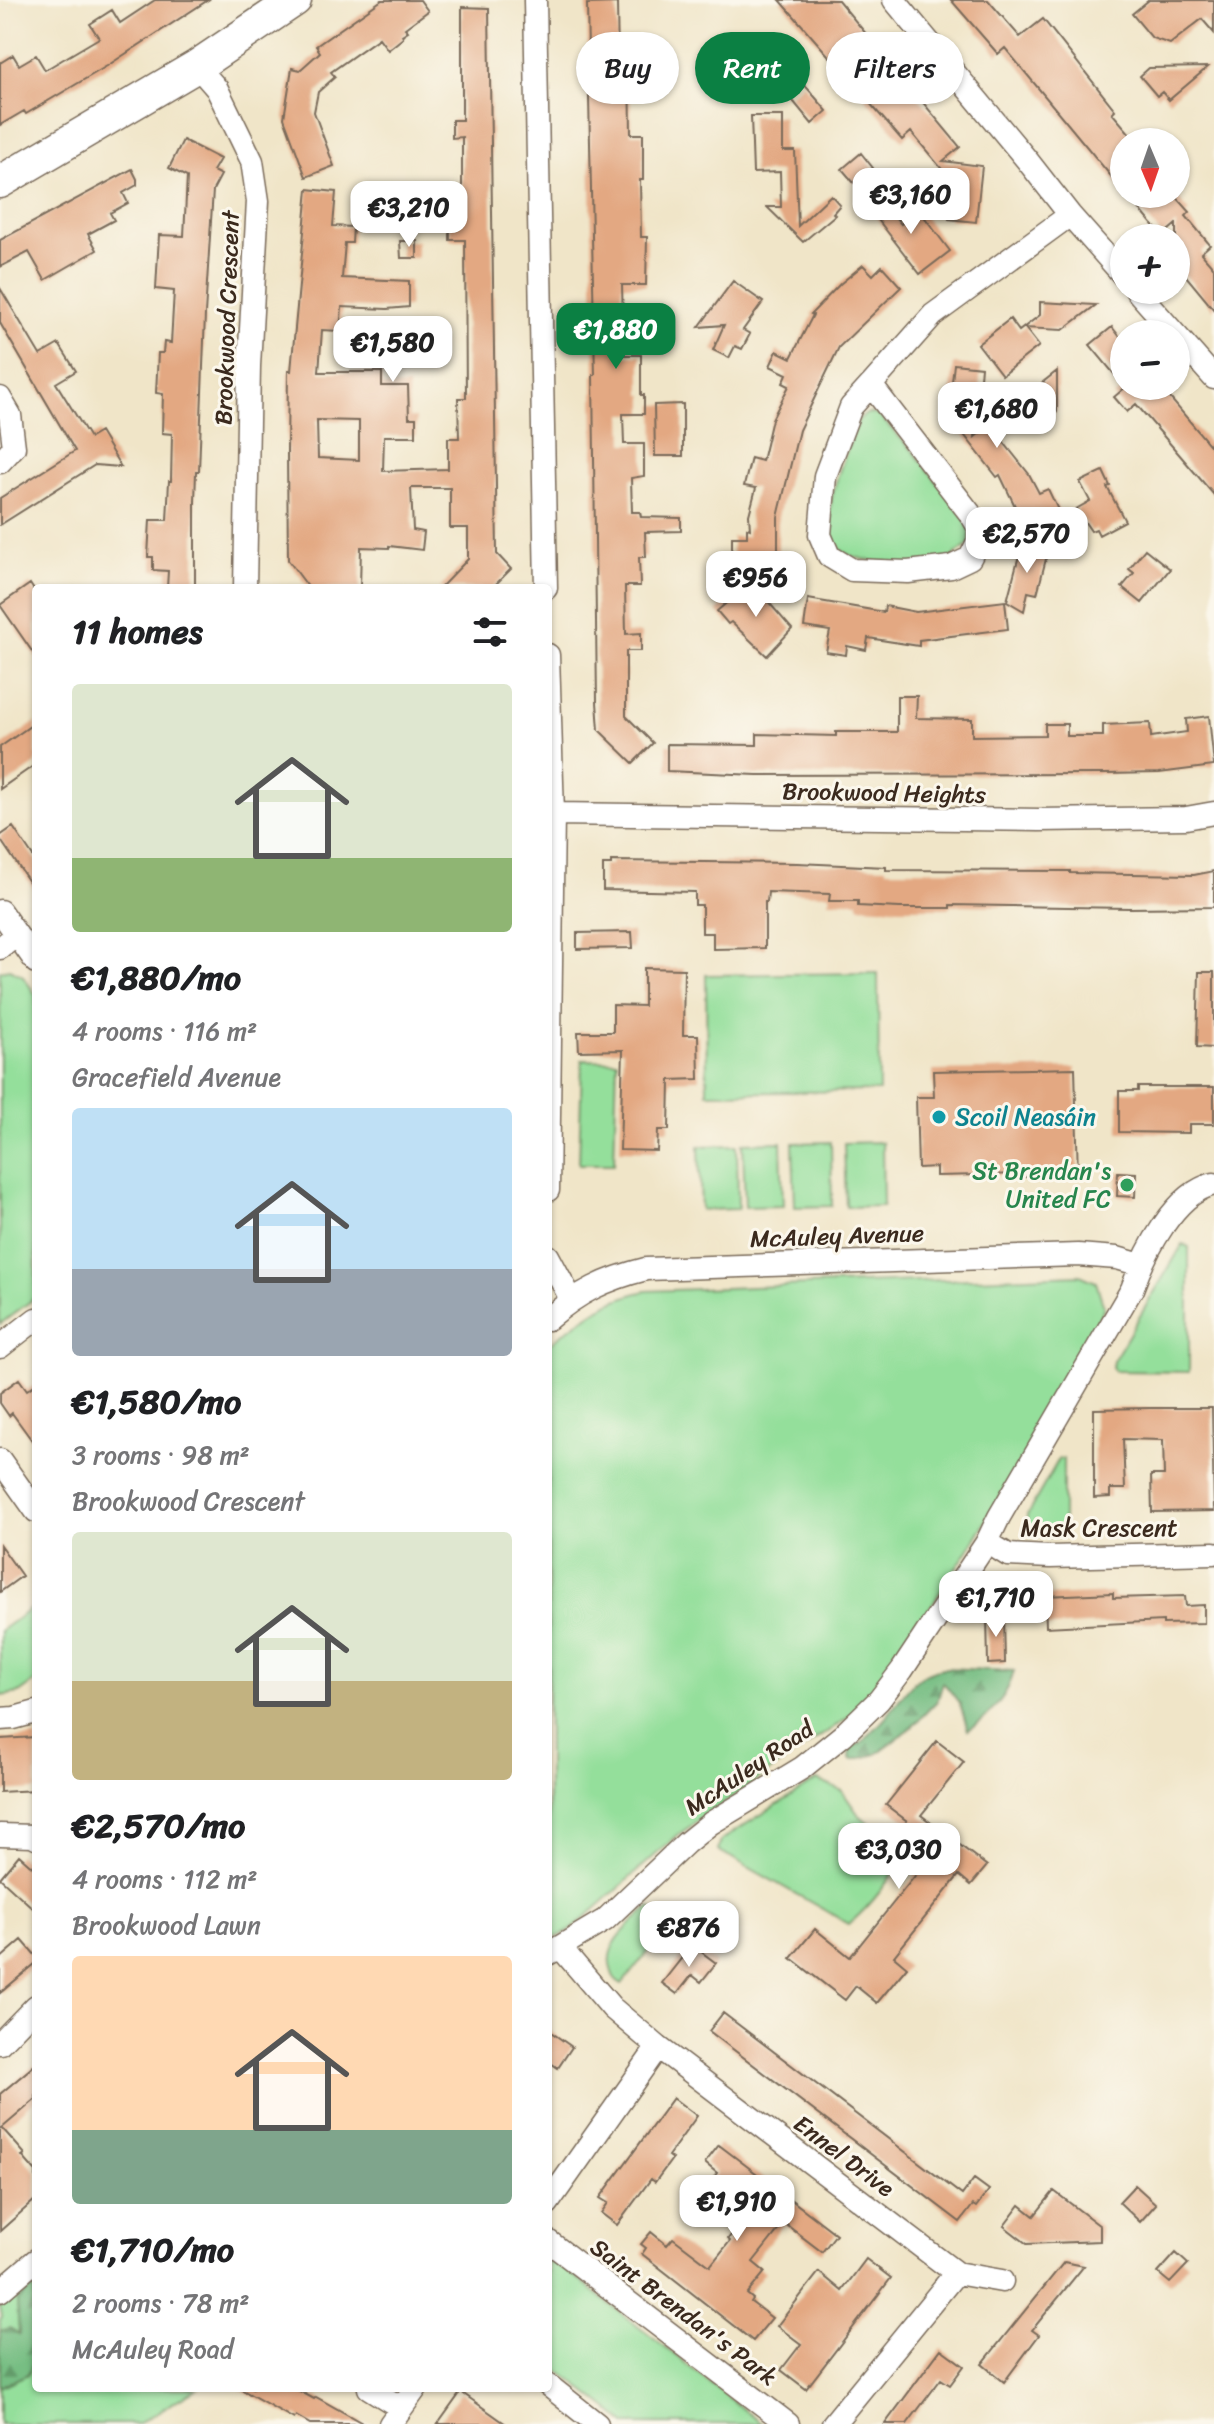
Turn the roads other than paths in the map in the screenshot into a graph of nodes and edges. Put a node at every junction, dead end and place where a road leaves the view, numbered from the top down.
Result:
1 (295, 0) edge
2 (535, 0) edge
3 (894, 0) edge
4 (197, 66) junction
5 (0, 182) edge
6 (1070, 215) junction
7 (1110, 260) edge
8 (1148, 304) edge
9 (1163, 320) edge
10 (1190, 351) edge
11 (1214, 378) edge
12 (871, 385) junction
13 (0, 398) edge
14 (0, 462) edge
15 (245, 584) edge
16 (546, 584) edge
17 (552, 782) edge
18 (1214, 813) edge
19 (553, 814) junction
20 (552, 892) edge
21 (0, 911) edge
22 (8, 941) edge
23 (32, 959) edge
24 (1214, 1184) edge
25 (552, 1263) edge
26 (1141, 1265) junction
27 (571, 1299) junction
28 (552, 1316) edge
29 (32, 1322) edge
30 (0, 1347) edge
31 (0, 1460) edge
32 (32, 1505) edge
33 (987, 1542) junction
34 (1214, 1553) edge
35 (32, 1713) edge
36 (0, 1719) edge
37 (0, 1835) edge
38 (32, 1836) edge
39 (555, 1951) edge
40 (32, 2010) edge
41 (0, 2043) edge
42 (658, 2047) junction
43 (552, 2197) edge
44 (552, 2244) edge
45 (32, 2263) edge
46 (956, 2273) junction
47 (1002, 2281) dead end
48 (0, 2291) edge
49 (552, 2388) edge
50 (373, 2392) edge
51 (413, 2392) edge
52 (395, 2416) edge
53 (597, 2424) edge
54 (788, 2424) edge
55 (833, 2424) edge

1 - 4 street
2 - 16 street
3 - 6 street
4 - 5 street
4 - 15 street, Brookwood Crescent
6 - 7 street
6 - 12 street
8 - 9 street
10 - 11 street
12 - 12 street
13 - 14 street
17 - 19 street
18 - 19 street, Brookwood Heights
19 - 20 street
21 - 22 street
22 - 23 street
24 - 26 street, McAuley Road
25 - 27 street
26 - 27 street, McAuley Avenue
26 - 33 street, McAuley Road
27 - 28 street, McAuley Avenue
29 - 30 street
31 - 32 street
33 - 34 street, Mask Crescent
33 - 39 street, McAuley Road
35 - 36 street
37 - 38 street
39 - 42 street, Ennel Drive
40 - 41 street
42 - 43 street
42 - 46 street, Ennel Drive
44 - 54 street, Saint Brendan's Park
45 - 48 street
46 - 47 street
46 - 55 street
49 - 53 street
50 - 52 street
51 - 52 street

